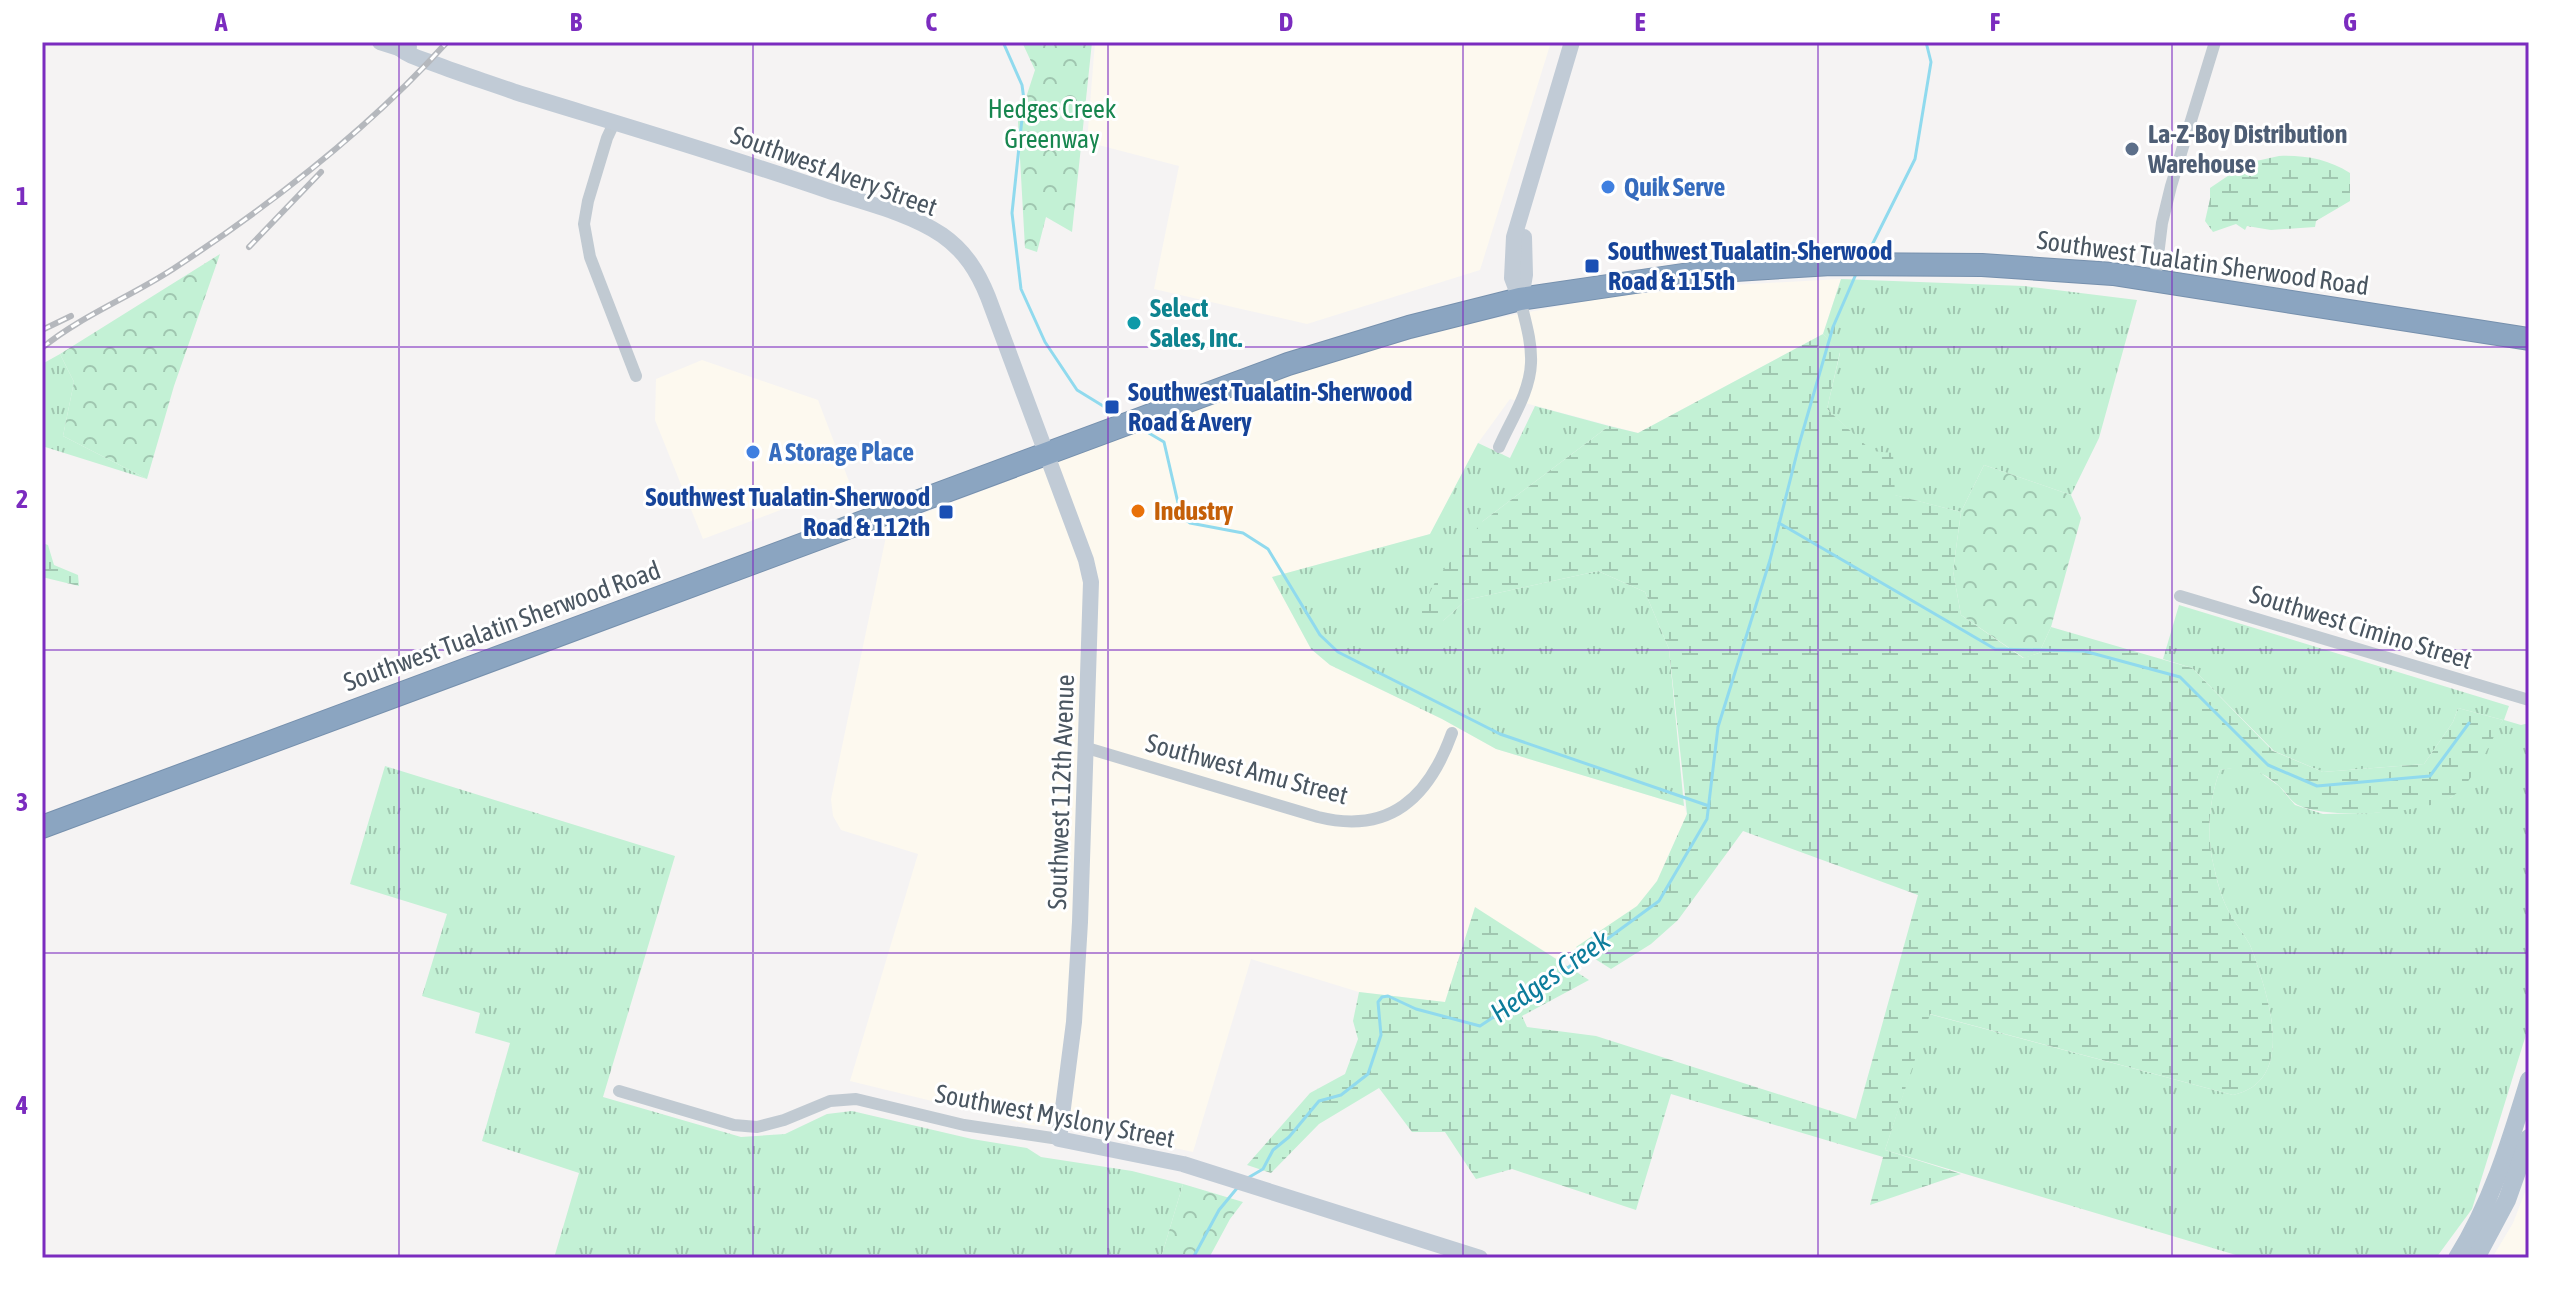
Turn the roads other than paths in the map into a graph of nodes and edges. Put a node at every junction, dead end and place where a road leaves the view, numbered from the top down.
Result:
1 (380, 42) edge
2 (1572, 42) edge
3 (2215, 42) edge
4 (614, 123) junction
5 (2155, 280) junction
6 (1520, 299) junction
7 (2529, 339) edge
8 (636, 376) dead end
9 (1499, 447) dead end
10 (1046, 454) junction
11 (2180, 596) dead end
12 (2529, 700) edge
13 (1452, 733) dead end
14 (1087, 748) junction
15 (42, 827) edge
16 (2529, 1080) edge
17 (619, 1091) dead end
18 (2529, 1138) edge
19 (1059, 1139) junction
20 (1480, 1258) edge
21 (2457, 1258) edge
22 (2476, 1258) edge

1 - 4 street, Southwest Avery Street
2 - 6 street
3 - 5 street
4 - 8 street
4 - 10 street, Southwest Avery Street
5 - 6 highway, Southwest Tualatin Sherwood Road
5 - 7 highway, Southwest Tualatin Sherwood Road
6 - 9 street
6 - 10 highway, Southwest Tualatin Sherwood Road
10 - 14 street, Southwest 112th Avenue
10 - 15 highway, Southwest Tualatin Sherwood Road
11 - 12 street, Southwest Cimino Street
13 - 14 street, Southwest Amu Street
14 - 19 street, Southwest 112th Avenue
16 - 21 main road
17 - 19 street, Southwest Myslony Street
18 - 22 main road
19 - 20 street, Southwest Myslony Street

